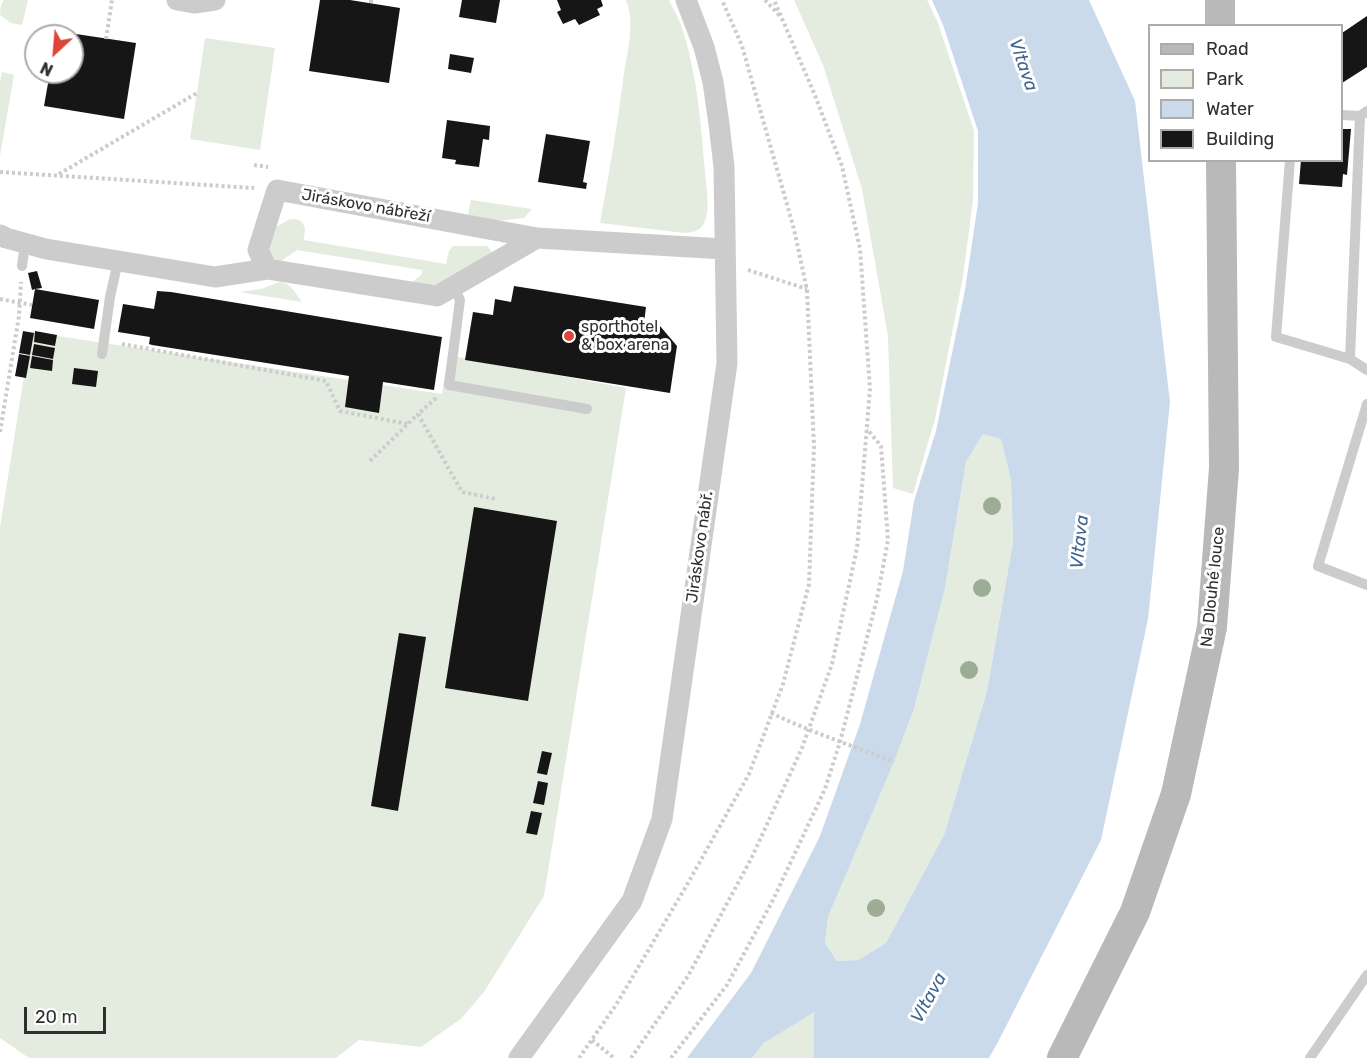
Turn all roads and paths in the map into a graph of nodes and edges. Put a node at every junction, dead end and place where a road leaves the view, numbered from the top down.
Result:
1 (112, 0) edge
2 (177, 0) edge
3 (215, 0) edge
4 (686, 0) edge
5 (722, 0) edge
6 (765, 0) edge
7 (774, 0) edge
8 (1220, 0) edge
9 (783, 19) junction
10 (1220, 24) edge
11 (106, 39) dead end
12 (197, 93) dead end
13 (1363, 113) edge
14 (1343, 115) edge
15 (1221, 162) edge
16 (1290, 162) edge
17 (0, 172) edge
18 (58, 175) junction
19 (277, 190) junction
20 (0, 234) edge
21 (537, 238) junction
22 (25, 243) junction
23 (725, 255) junction
24 (108, 259) junction
25 (22, 266) joint
26 (267, 269) junction
27 (453, 286) junction
28 (807, 290) junction
29 (0, 299) edge
30 (19, 303) junction
31 (32, 305) dead end
32 (103, 341) junction
33 (102, 354) dead end
34 (1350, 359) junction
35 (1367, 370) edge
36 (449, 385) junction
37 (1367, 404) edge
38 (587, 409) dead end
39 (418, 414) junction
40 (408, 424) junction
41 (866, 429) junction
42 (0, 432) edge
43 (370, 461) dead end
44 (496, 499) dead end
45 (1367, 585) edge
46 (771, 713) junction
47 (808, 729) junction
48 (840, 742) junction
49 (894, 762) dead end
50 (1367, 975) edge
51 (592, 1040) junction
52 (519, 1058) edge
53 (579, 1058) edge
54 (614, 1058) edge
55 (631, 1058) edge
56 (671, 1058) edge
57 (1062, 1058) edge
58 (1310, 1058) edge

1 - 11 path
2 - 3 street
4 - 23 street, Jiráskovo nábř.
5 - 28 path
6 - 9 path
7 - 9 path
8 - 10 main road
9 - 41 path
12 - 18 path
13 - 14 lane
13 - 34 lane
15 - 57 main road, Na Dlouhé louce
16 - 34 lane
17 - 18 path
18 - 19 path
19 - 21 street, Jiráskovo nábřeží
19 - 26 street
20 - 22 street
21 - 23 street, Jiráskovo nábřeží
21 - 27 street
22 - 24 street
22 - 25 lane
23 - 28 path
23 - 52 street, Jiráskovo nábř.
24 - 26 street
24 - 32 lane
25 - 30 path
26 - 27 street
27 - 36 lane
28 - 46 path
29 - 30 path
30 - 31 path
30 - 42 path
32 - 33 lane
32 - 40 path
34 - 35 lane
36 - 38 lane
36 - 39 path
37 - 45 lane
39 - 40 path
39 - 44 path
40 - 43 path
41 - 47 path
41 - 48 path
46 - 47 path
46 - 51 path
47 - 48 path
47 - 55 path
48 - 49 path
48 - 56 path
50 - 58 lane
51 - 53 path
51 - 54 path

